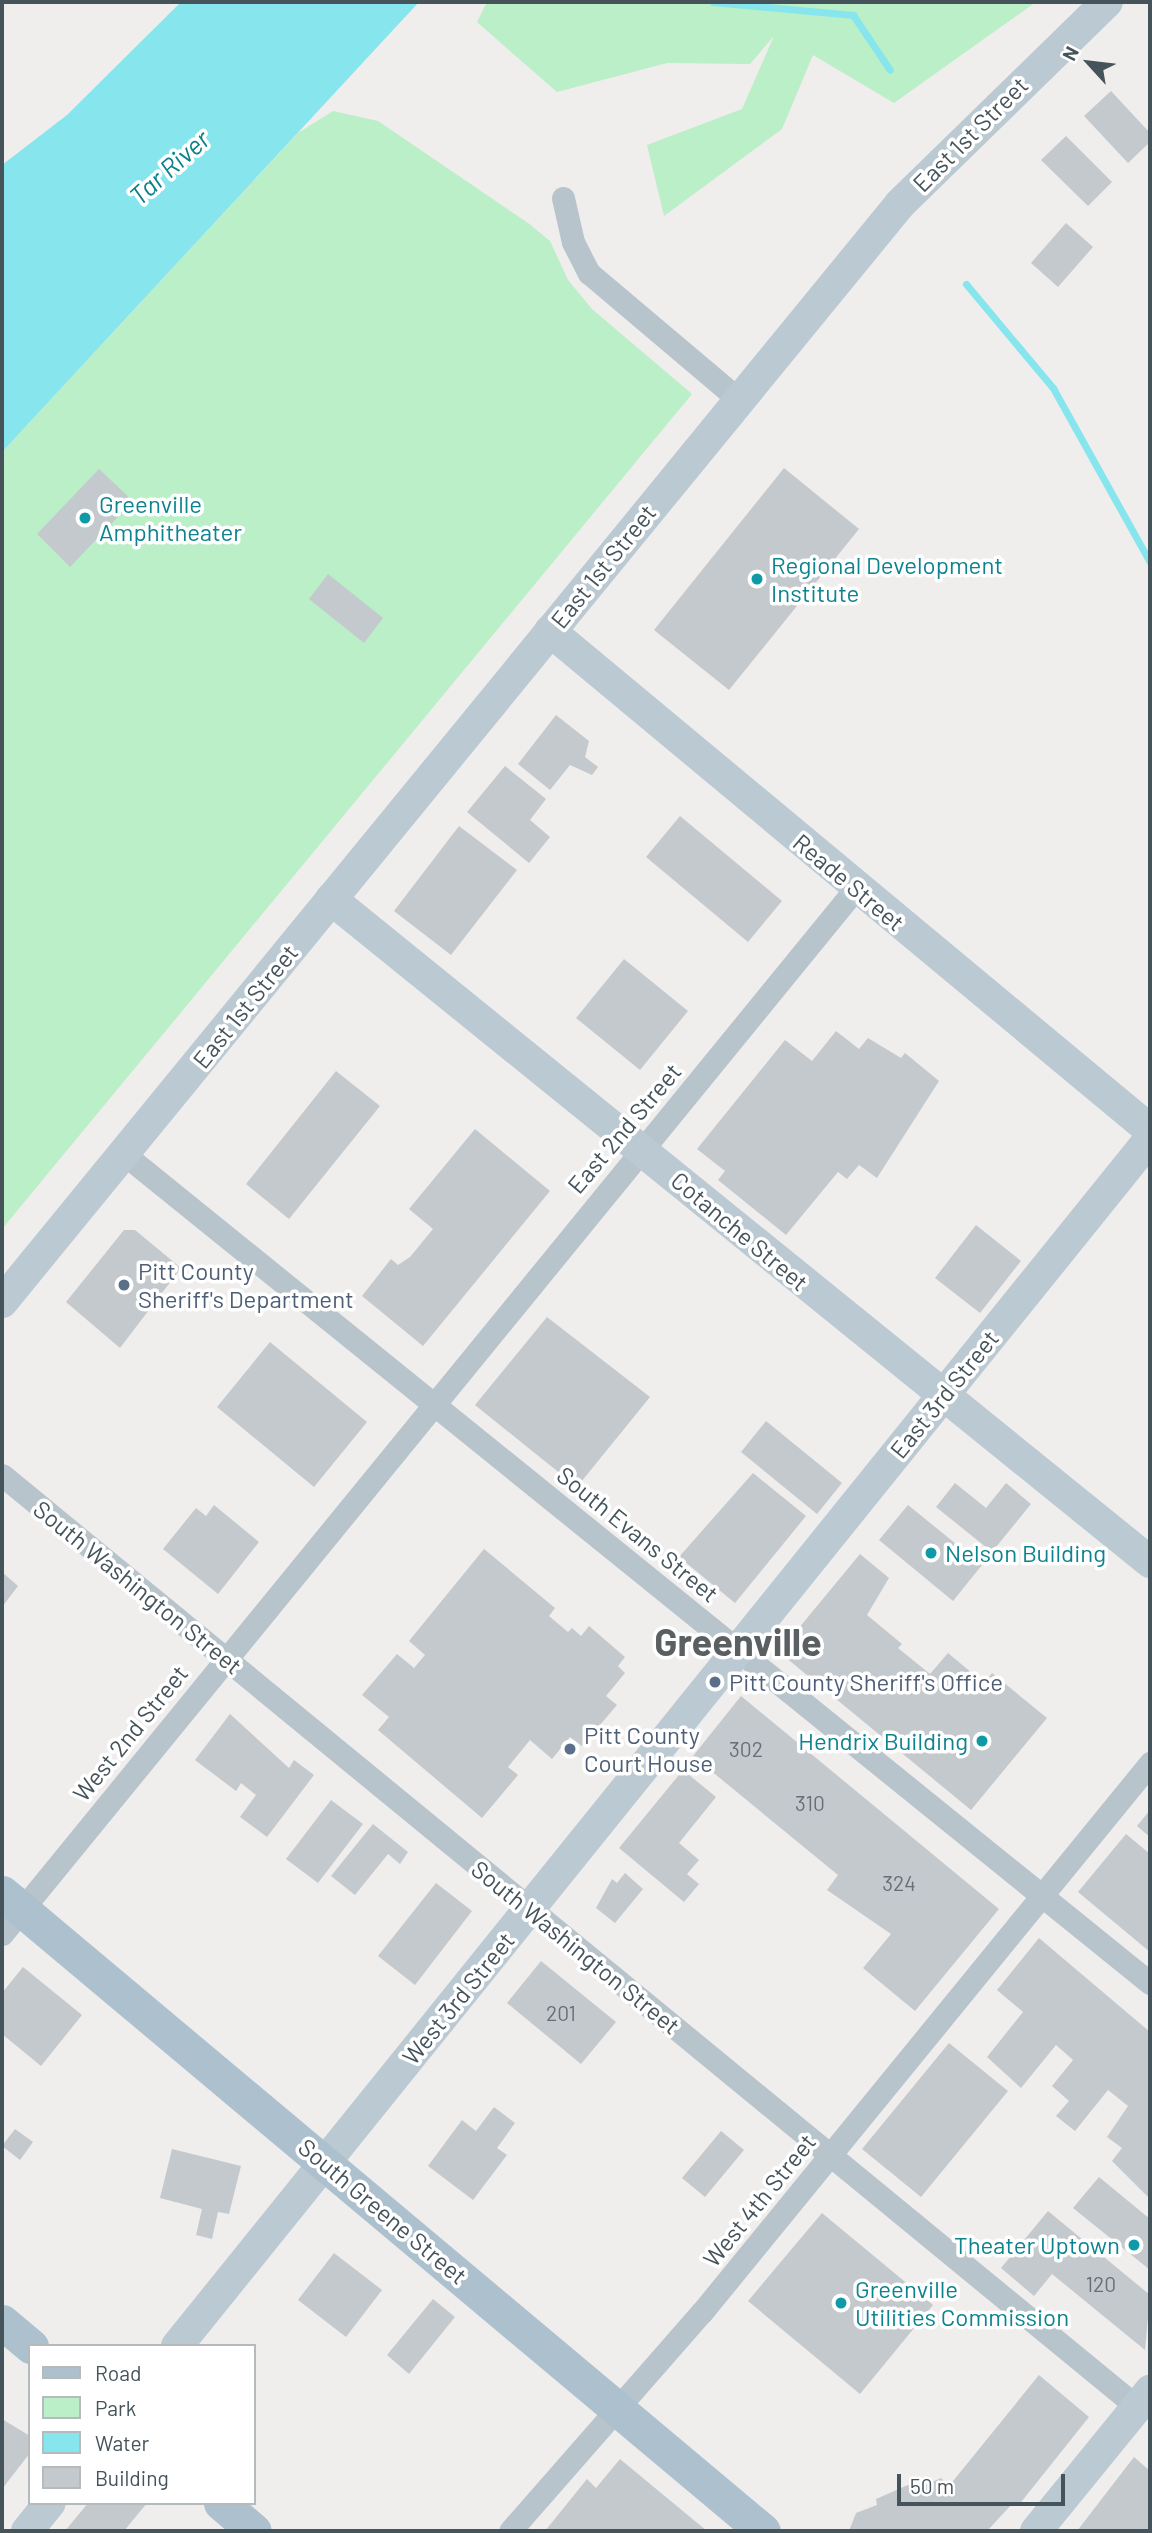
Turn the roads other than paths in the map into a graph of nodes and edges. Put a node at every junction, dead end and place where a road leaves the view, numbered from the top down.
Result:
1 (1107, 2) edge
2 (563, 198) dead end
3 (738, 399) junction
4 (550, 631) junction
5 (856, 888) junction
6 (331, 899) junction
7 (1150, 1130) edge
8 (1150, 1139) edge
9 (640, 1148) junction
10 (124, 1154) junction
11 (2, 1302) edge
12 (942, 1395) junction
13 (434, 1403) junction
14 (2, 1475) edge
15 (1150, 1562) edge
16 (738, 1650) junction
17 (224, 1658) junction
18 (1150, 1763) edge
19 (1043, 1896) junction
20 (530, 1909) junction
21 (8, 1912) edge
22 (1150, 1983) edge
23 (830, 2155) junction
24 (325, 2162) junction
25 (2, 2322) edge
26 (29, 2344) edge
27 (179, 2344) edge
28 (615, 2404) junction
29 (1146, 2406) edge
30 (48, 2505) edge
31 (223, 2505) edge
32 (27, 2531) edge
33 (254, 2531) edge
34 (510, 2531) edge
35 (762, 2531) edge
36 (1036, 2531) edge

1 - 3 street, East 1st Street
2 - 3 street
3 - 4 street, East 1st Street
4 - 5 street, Reade Street
4 - 6 street, East 1st Street
5 - 7 street, Reade Street
5 - 9 street, East 2nd Street
6 - 9 street, Cotanche Street
6 - 10 street, East 1st Street
8 - 12 street, East 3rd Street
9 - 12 street, Cotanche Street
9 - 13 street, East 2nd Street
10 - 11 street, East 1st Street
10 - 13 street, South Evans Street
12 - 15 street, Cotanche Street
12 - 16 street, East 3rd Street
13 - 16 street, South Evans Street
13 - 17 street, West 2nd Street
14 - 17 street, South Washington Street
16 - 19 street, South Evans Street
16 - 20 street, West 3rd Street
17 - 20 street, South Washington Street
17 - 21 street, West 2nd Street
18 - 19 street, West 4th Street
19 - 22 street, South Evans Street
19 - 23 street, West 4th Street
20 - 23 street, South Washington Street
20 - 24 street, West 3rd Street
21 - 24 main road, South Greene Street
23 - 28 street, West 4th Street
23 - 29 street, South Washington Street
24 - 27 street, West 3rd Street
24 - 28 main road, South Greene Street
25 - 26 main road
28 - 34 street, West 4th Street
28 - 35 main road, South Greene Street
29 - 36 street
30 - 32 street
31 - 33 main road

